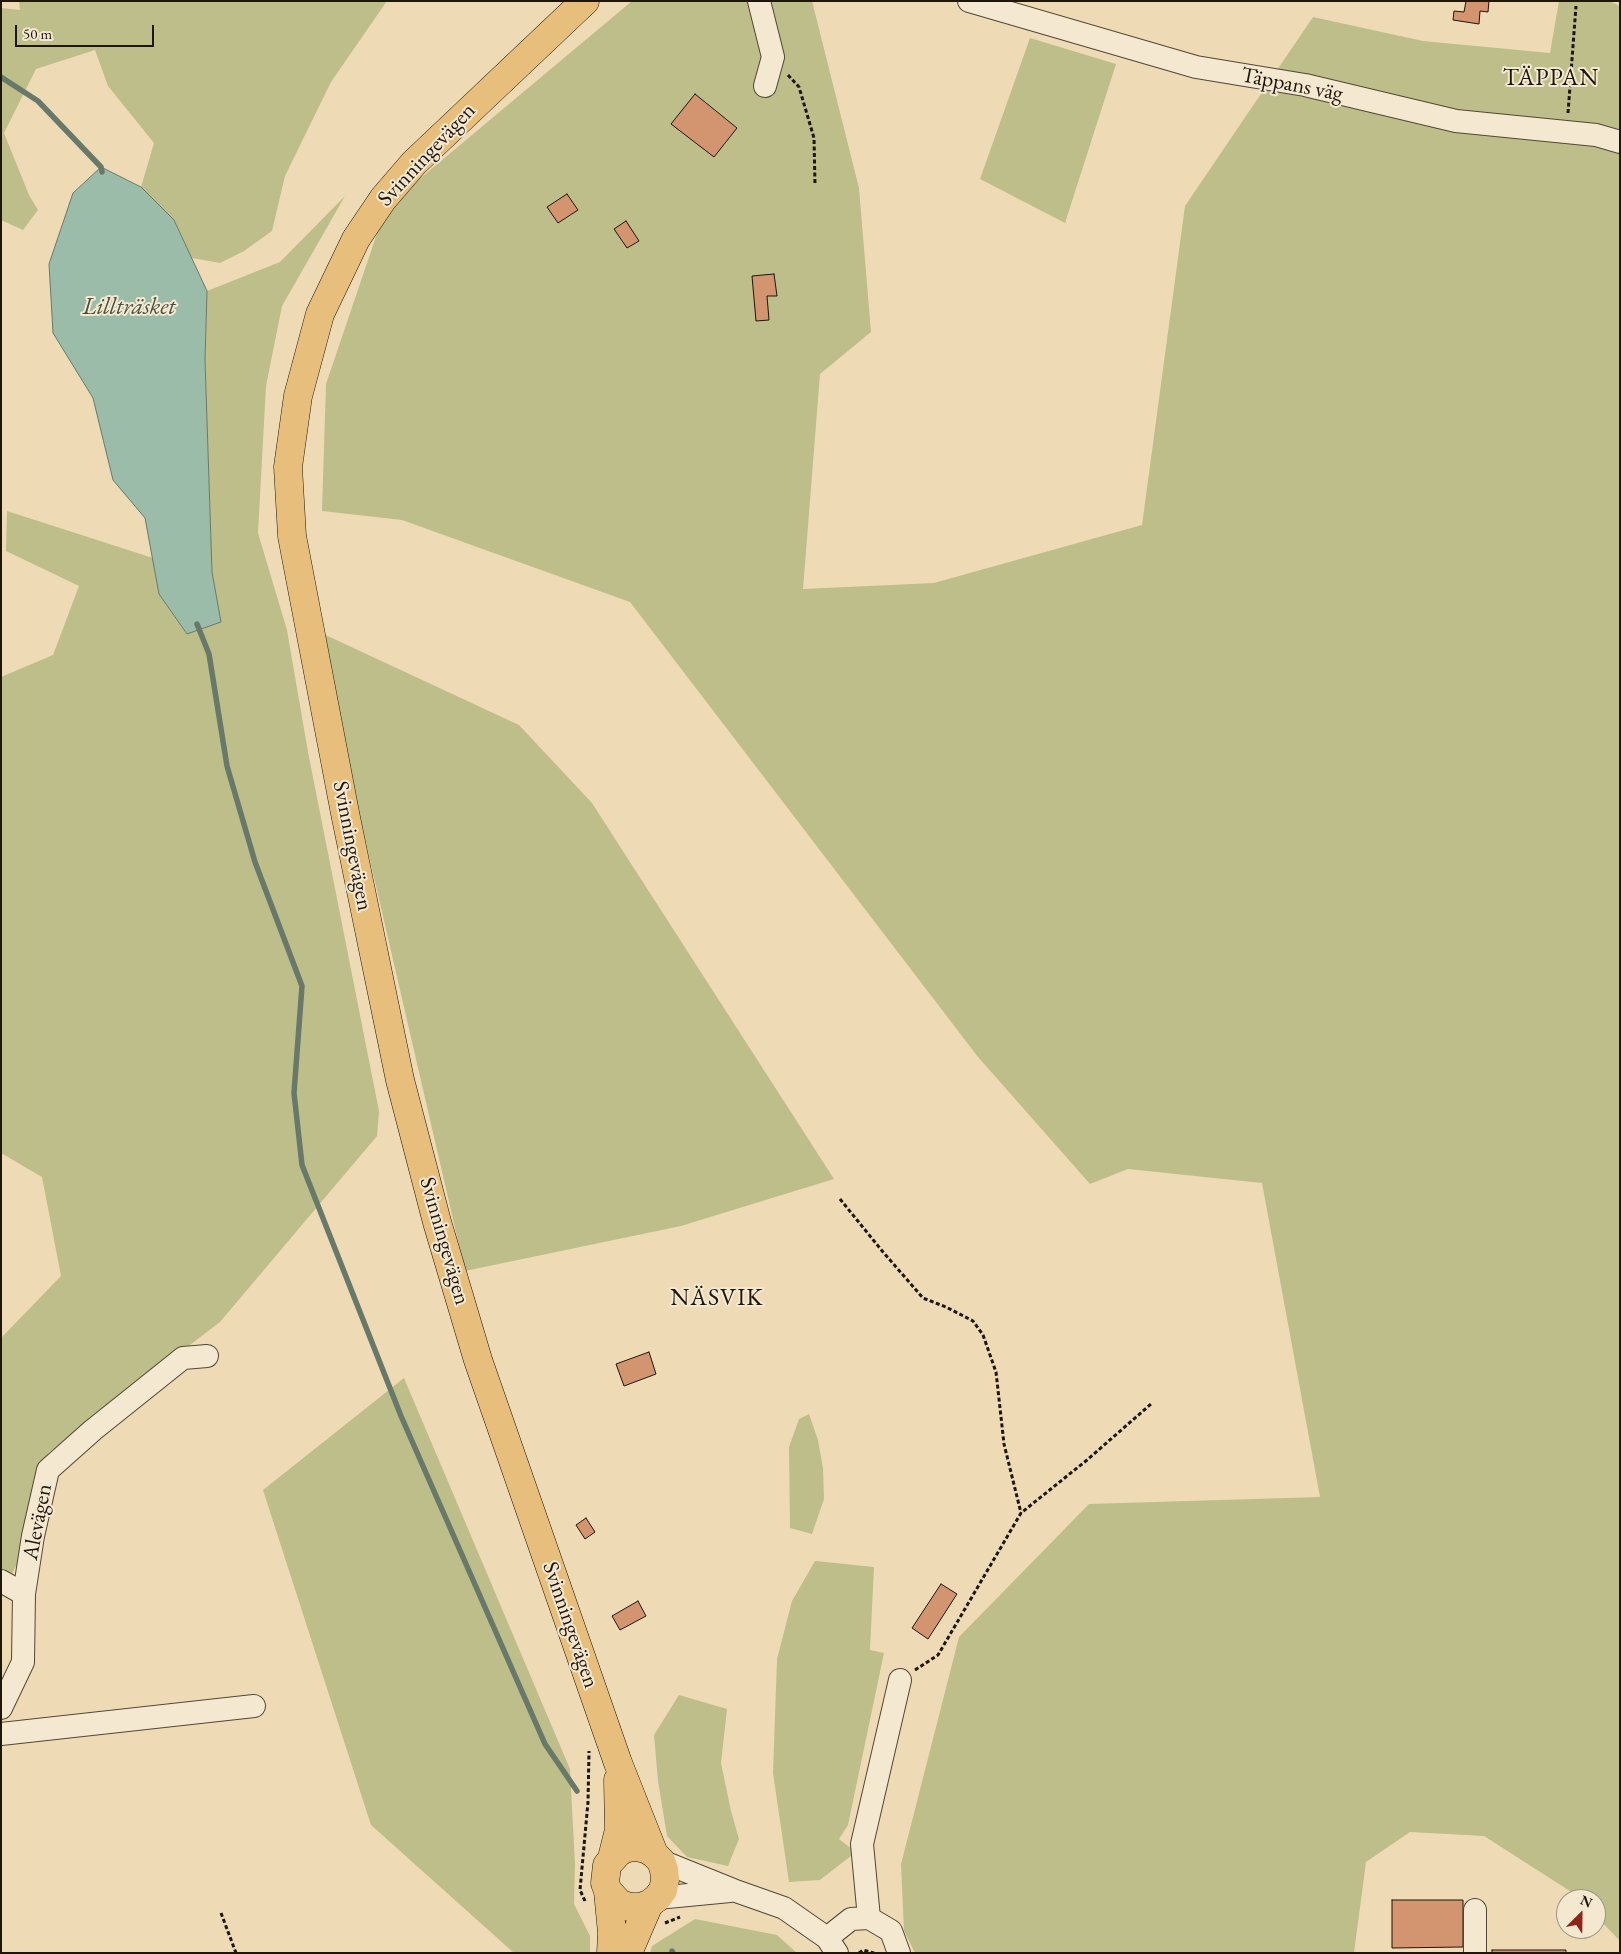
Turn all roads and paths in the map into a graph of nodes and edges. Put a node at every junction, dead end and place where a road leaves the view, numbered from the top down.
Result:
1 (585, 1) edge
2 (759, 1) edge
3 (969, 1) edge
4 (1576, 6) dead end
5 (773, 57) junction
6 (765, 86) dead end
7 (1567, 132) junction
8 (1620, 142) edge
9 (816, 185) dead end
10 (840, 1199) dead end
11 (207, 1356) dead end
12 (1151, 1404) dead end
13 (1021, 1513) junction
14 (1, 1582) edge
15 (24, 1594) junction
16 (900, 1680) joint
17 (254, 1706) dead end
18 (1, 1708) edge
19 (1, 1734) edge
20 (589, 1745) dead end
21 (618, 1763) junction
22 (612, 1858) junction
23 (658, 1858) junction
24 (733, 1890) junction
25 (598, 1899) junction
26 (653, 1901) junction
27 (1476, 1910) dead end
28 (221, 1913) dead end
29 (682, 1916) dead end
30 (869, 1918) junction
31 (659, 1929) dead end
32 (832, 1945) edge
33 (236, 1953) edge
34 (611, 1953) edge
35 (628, 1953) edge
36 (859, 1953) edge
37 (874, 1953) edge
38 (899, 1953) edge
39 (1475, 1953) edge

1 - 21 main road, Svinningevägen
2 - 5 street
3 - 7 street, Täppans väg
4 - 7 path
5 - 6 street
5 - 9 path
7 - 8 street, Täppans väg
10 - 13 path
11 - 15 street, Alevägen
12 - 13 path
13 - 16 path
14 - 15 street
15 - 18 street, Alevägen
16 - 30 street
17 - 19 street
20 - 25 path
21 - 22 main road, Svinningevägen
21 - 23 main road, Svinningevägen
22 - 23 main road
22 - 25 main road, Svinningevägen
23 - 24 street
23 - 26 main road, Svinningevägen
24 - 26 street
24 - 32 street
25 - 26 main road
25 - 34 main road, Svinningevägen
26 - 35 main road, Svinningevägen
27 - 39 street
28 - 33 path
29 - 31 path
30 - 32 street
30 - 38 street
36 - 37 path

